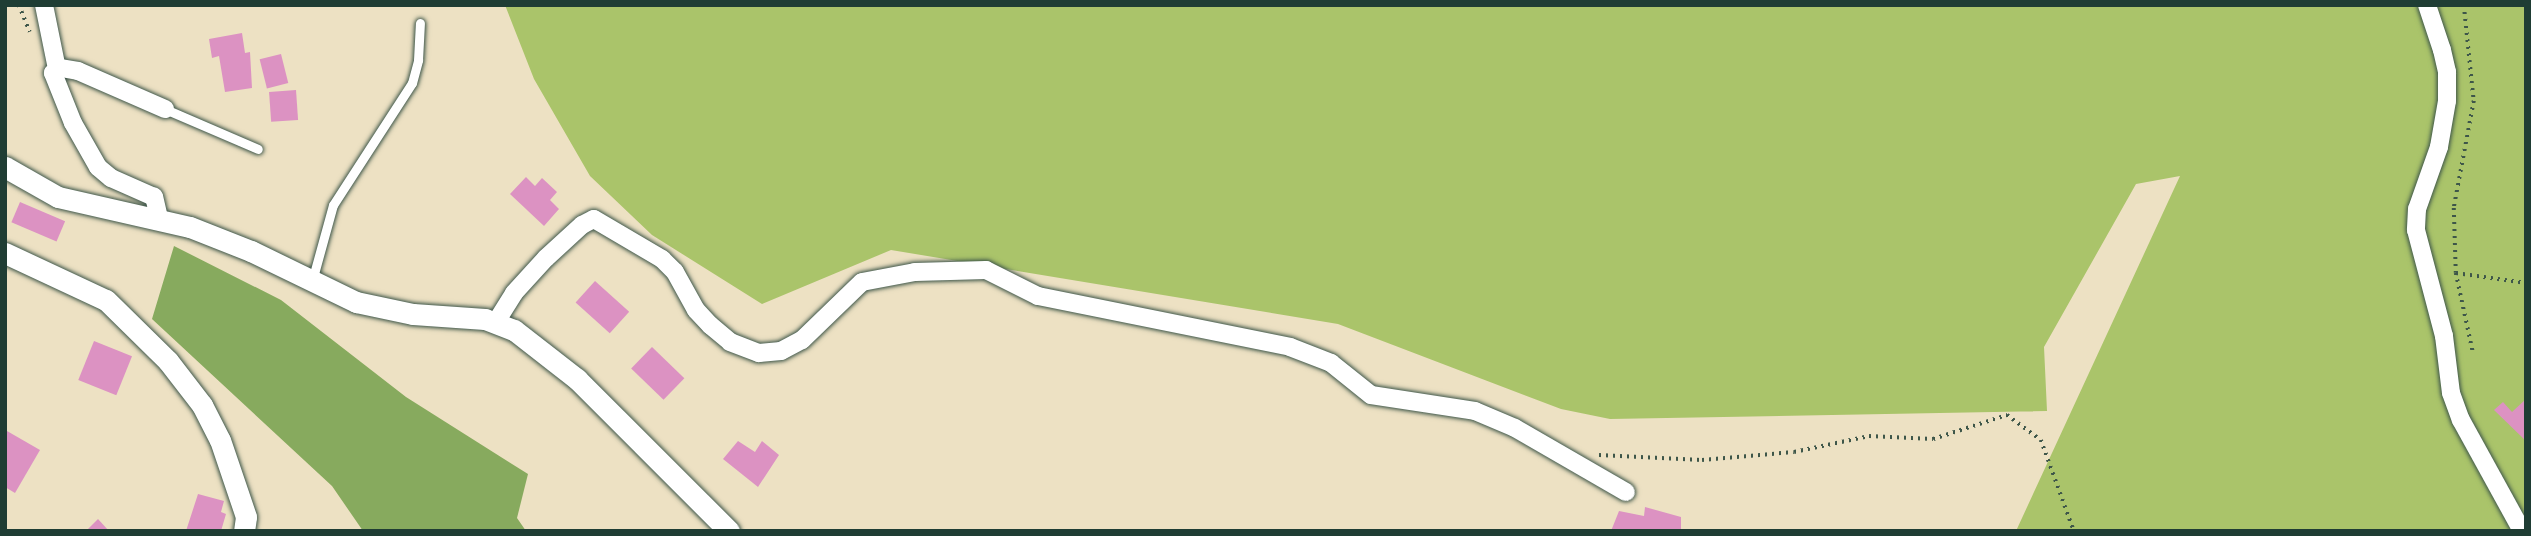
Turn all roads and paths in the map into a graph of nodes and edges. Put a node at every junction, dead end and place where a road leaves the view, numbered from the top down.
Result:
1 (44, 5) edge
2 (2427, 5) edge
3 (2464, 5) edge
4 (420, 23) dead end
5 (57, 69) junction
6 (165, 109) joint
7 (258, 149) dead end
8 (5, 167) edge
9 (159, 218) junction
10 (5, 253) edge
11 (2456, 273) junction
12 (312, 283) junction
13 (2526, 283) edge
14 (496, 322) junction
15 (2473, 352) dead end
16 (1595, 455) dead end
17 (1626, 492) dead end
18 (244, 531) edge
19 (729, 531) edge
20 (2074, 531) edge
21 (2522, 531) edge

1 - 5 street
2 - 21 street
3 - 11 path
4 - 12 lane
5 - 6 street
5 - 9 street
6 - 7 lane
8 - 9 street
9 - 12 street
10 - 18 street
11 - 13 path
11 - 15 path
12 - 14 street
14 - 17 street
14 - 19 street
16 - 20 path

